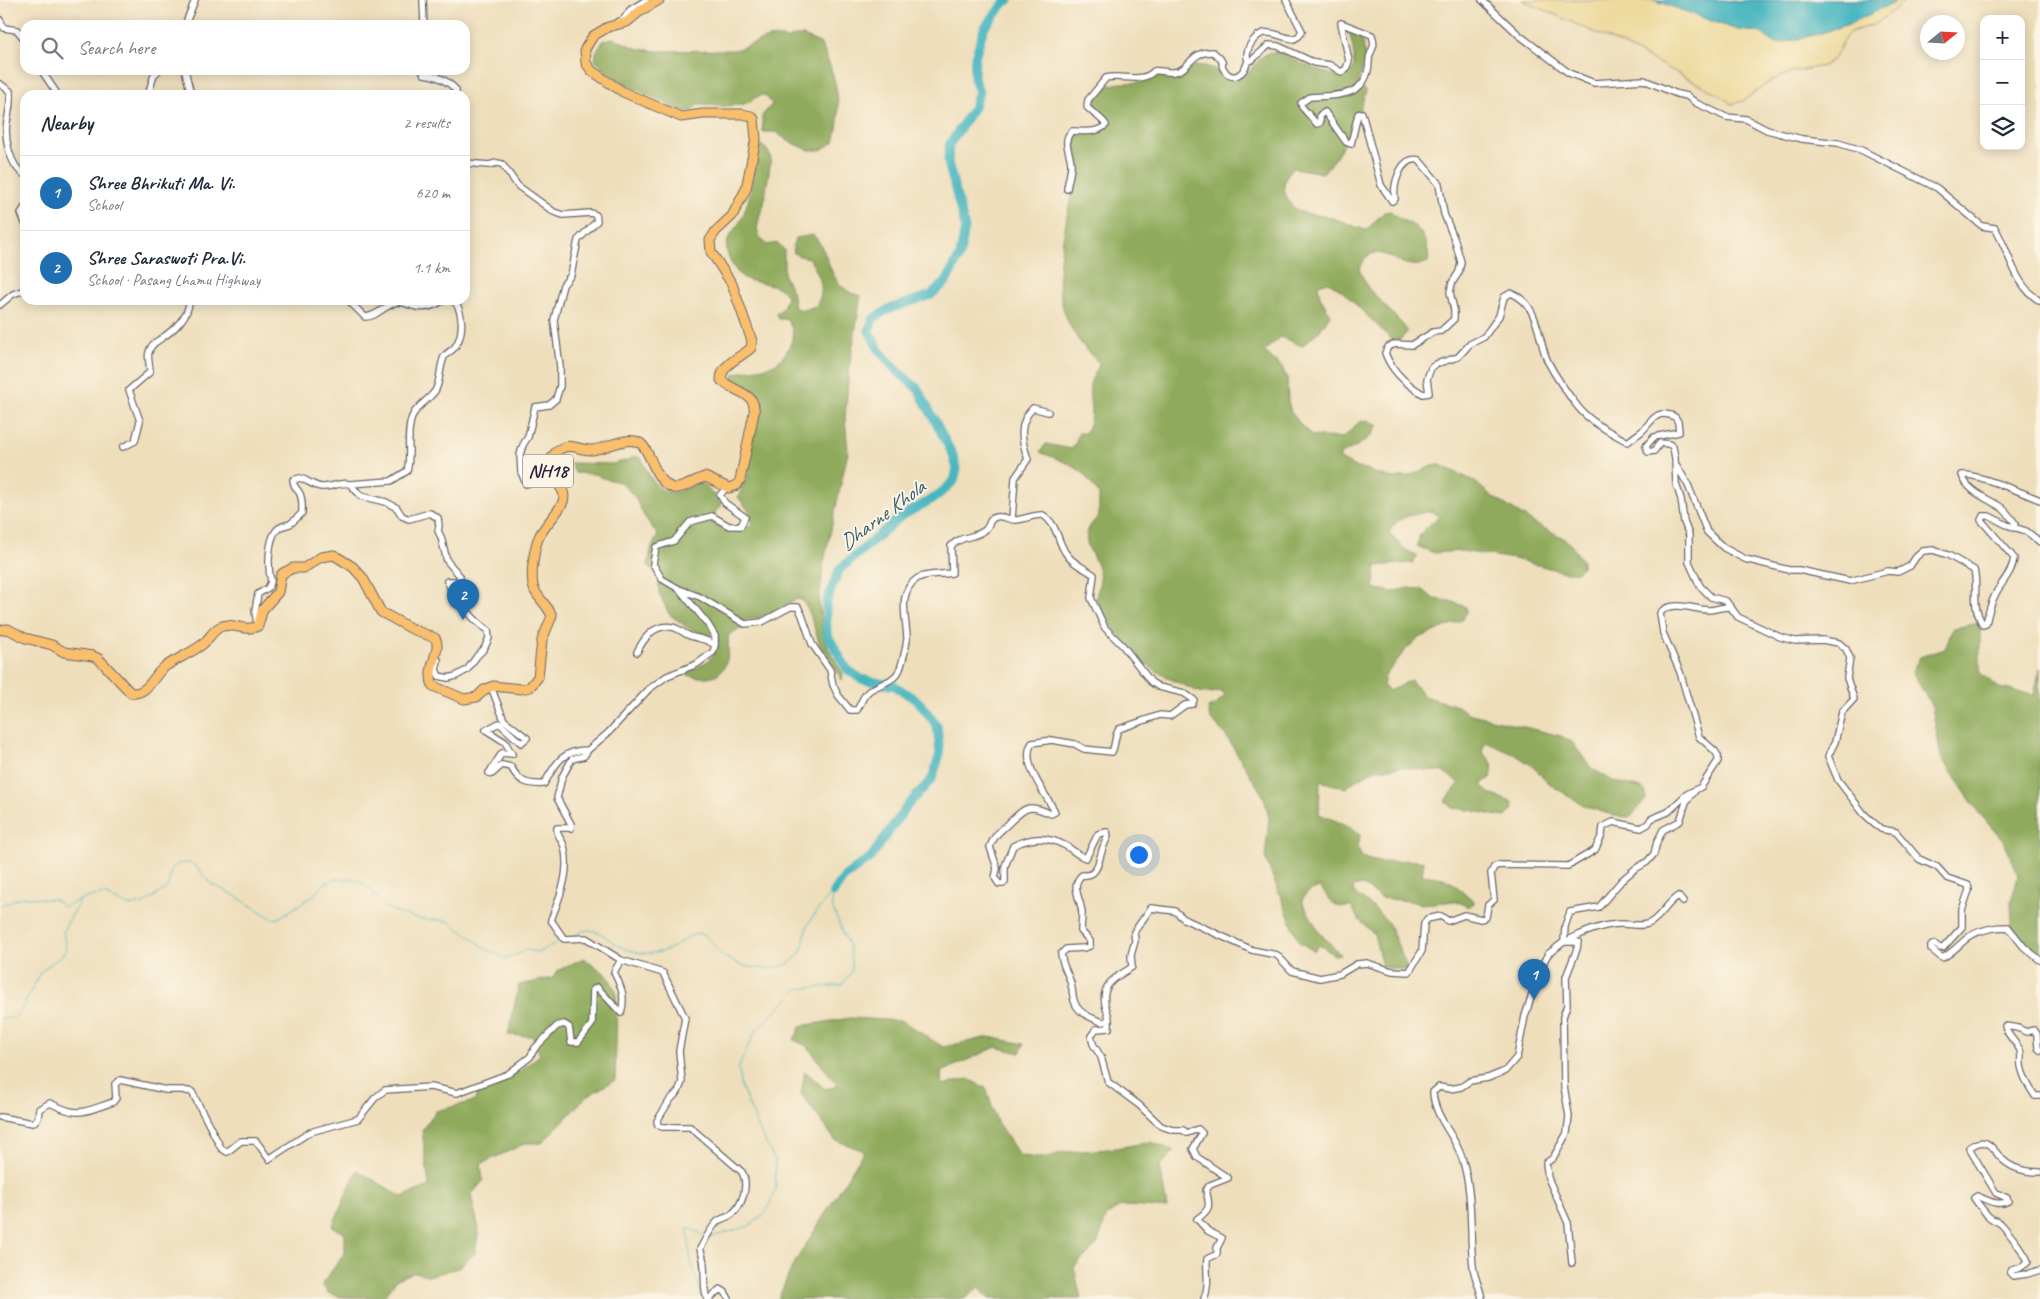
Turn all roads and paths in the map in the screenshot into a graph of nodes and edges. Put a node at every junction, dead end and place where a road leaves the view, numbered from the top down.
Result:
1 (196, 0) edge
2 (423, 0) edge
3 (646, 0) edge
4 (659, 0) edge
5 (1286, 0) edge
6 (1482, 0) edge
7 (0, 20) edge
8 (187, 20) edge
9 (424, 20) edge
10 (608, 27) junction
11 (20, 34) edge
12 (1248, 61) junction
13 (44, 75) edge
14 (154, 75) edge
15 (186, 75) edge
16 (431, 75) edge
17 (0, 84) edge
18 (54, 90) edge
19 (150, 90) edge
20 (190, 90) edge
21 (456, 90) edge
22 (470, 163) edge
23 (20, 171) edge
24 (1067, 189) dead end
25 (20, 292) edge
26 (2040, 301) edge
27 (0, 305) edge
28 (188, 305) edge
29 (353, 305) edge
30 (392, 305) edge
31 (411, 305) edge
32 (436, 305) edge
33 (458, 305) edge
34 (1048, 412) dead end
35 (123, 447) dead end
36 (1676, 464) junction
37 (551, 477) junction
38 (350, 484) junction
39 (726, 488) junction
40 (2040, 500) edge
41 (1012, 519) junction
42 (2014, 528) junction
43 (2040, 542) edge
44 (678, 589) junction
45 (1731, 607) junction
46 (258, 626) junction
47 (0, 630) edge
48 (715, 645) junction
49 (438, 646) junction
50 (637, 652) dead end
51 (491, 687) junction
52 (588, 750) junction
53 (1695, 791) junction
54 (1683, 902) dead end
55 (1564, 942) junction
56 (621, 960) junction
57 (2040, 960) edge
58 (1109, 1020) junction
59 (2040, 1050) edge
60 (2040, 1096) edge
61 (0, 1117) edge
62 (2040, 1172) edge
63 (1572, 1264) dead end
64 (2040, 1270) edge
65 (708, 1299) edge
66 (729, 1299) edge
67 (1204, 1299) edge
68 (1482, 1299) edge

1 - 8 street
2 - 9 street
3 - 10 street
4 - 10 main road
5 - 12 street
6 - 26 street
7 - 11 street
10 - 39 main road
12 - 24 street
12 - 36 street
13 - 18 street
14 - 19 street
15 - 20 street
16 - 21 street
17 - 23 street
22 - 37 street
25 - 27 street
28 - 35 street
29 - 30 street
31 - 32 street
33 - 38 street
34 - 41 street
36 - 42 street
36 - 45 street
37 - 39 main road, NH18
37 - 51 main road, NH18
38 - 46 street
38 - 49 street
39 - 44 street
40 - 42 street
41 - 44 street
41 - 58 street
42 - 43 street
44 - 48 street
45 - 53 street
45 - 57 street
46 - 47 main road
46 - 49 main road
48 - 50 street
48 - 52 street
49 - 51 main road, NH18
51 - 52 street
52 - 56 street
53 - 55 street
53 - 58 street
54 - 55 street
55 - 63 street
55 - 68 street
56 - 61 street
56 - 65 street
58 - 67 street
59 - 60 street
62 - 64 street
65 - 66 street

